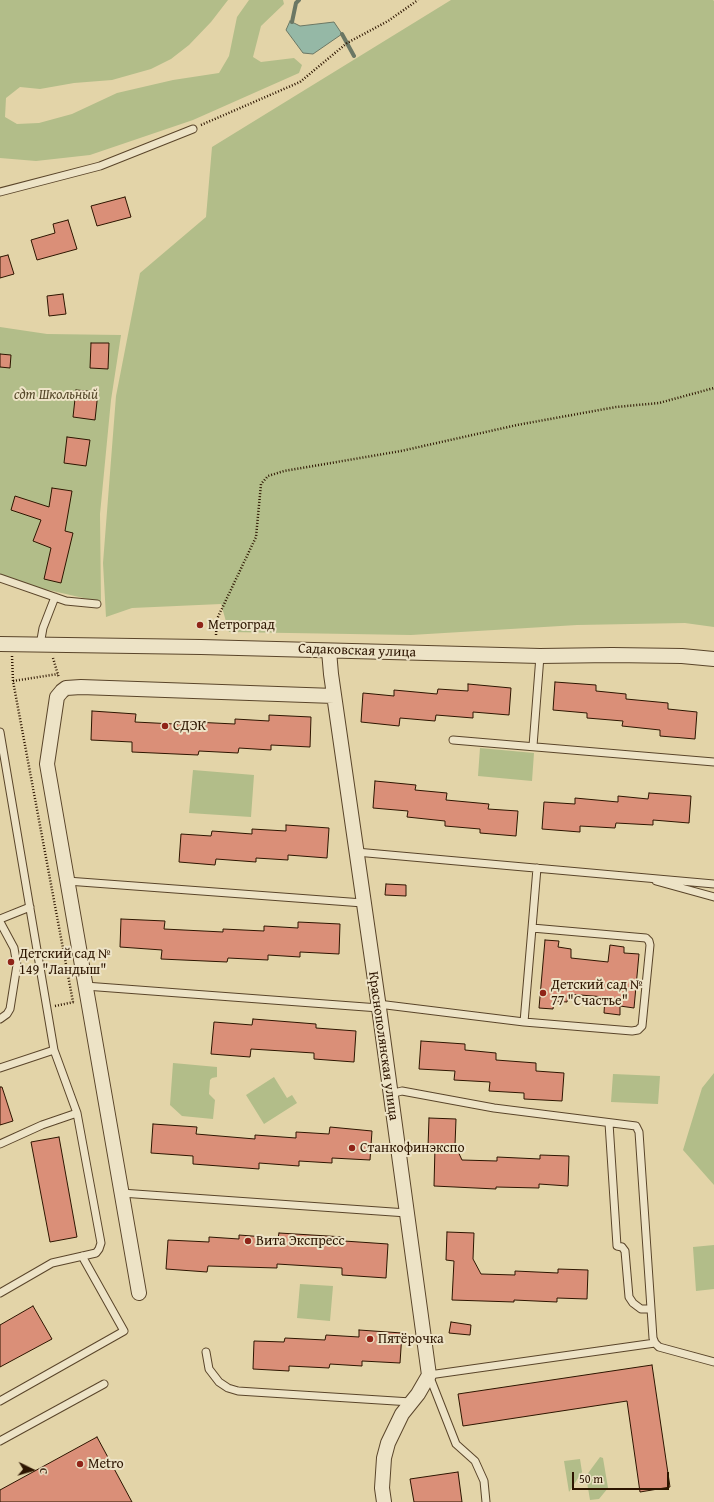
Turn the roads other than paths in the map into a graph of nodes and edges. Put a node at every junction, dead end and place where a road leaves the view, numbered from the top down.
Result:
1 (193, 129) road end
2 (0, 192) edge
3 (0, 578) edge
4 (55, 597) junction
5 (97, 604) dead end
6 (6, 644) edge
7 (40, 645) junction
8 (329, 651) junction
9 (540, 656) junction
10 (714, 659) edge
11 (334, 696) junction
12 (0, 732) edge
13 (453, 740) dead end
14 (533, 746) junction
15 (714, 762) edge
16 (356, 852) junction
17 (537, 868) junction
18 (638, 876) junction
19 (67, 881) junction
20 (714, 884) edge
21 (714, 897) edge
22 (363, 903) junction
23 (30, 907) junction
24 (0, 921) edge
25 (532, 928) junction
26 (87, 993) junction
27 (378, 1006) junction
28 (0, 1019) edge
29 (524, 1022) junction
30 (54, 1050) junction
31 (0, 1068) edge
32 (390, 1094) junction
33 (77, 1113) junction
34 (609, 1123) junction
35 (0, 1144) edge
36 (121, 1193) junction
37 (406, 1213) junction
38 (82, 1256) junction
39 (0, 1293) edge
40 (139, 1293) dead end
41 (651, 1309) junction
42 (655, 1343) junction
43 (206, 1352) dead end
44 (714, 1362) edge
45 (429, 1375) junction
46 (104, 1384) dead end
47 (0, 1401) edge
48 (411, 1402) junction
49 (0, 1441) edge
50 (384, 1502) edge
51 (486, 1502) edge

1 - 2 lane
3 - 4 lane
4 - 5 lane
4 - 7 lane
6 - 7 street, Садаковская улица
7 - 8 street, Садаковская улица
8 - 9 street, Садаковская улица
8 - 11 street, Краснополянская улица
9 - 10 street, Садаковская улица
9 - 14 lane
11 - 16 street, Краснополянская улица
11 - 19 street
12 - 23 lane
13 - 14 lane
14 - 15 lane
16 - 17 lane
16 - 22 street, Краснополянская улица
17 - 18 lane
17 - 25 lane
18 - 20 lane
18 - 21 lane
19 - 22 lane
19 - 26 street
22 - 27 street, Краснополянская улица
23 - 24 lane
23 - 30 lane
24 - 28 lane
25 - 29 lane
25 - 29 lane
26 - 27 lane
26 - 36 street
27 - 29 lane
27 - 32 street, Краснополянская улица
30 - 31 lane
30 - 33 lane
32 - 34 lane
32 - 37 street, Краснополянская улица
33 - 35 lane
33 - 38 lane
34 - 41 lane
34 - 41 lane
36 - 37 lane
36 - 40 street
37 - 45 street, Краснополянская улица
38 - 39 lane
38 - 47 lane
41 - 42 lane
42 - 44 lane
42 - 45 lane
43 - 48 lane
45 - 48 street
45 - 51 lane
46 - 49 lane
48 - 50 street

